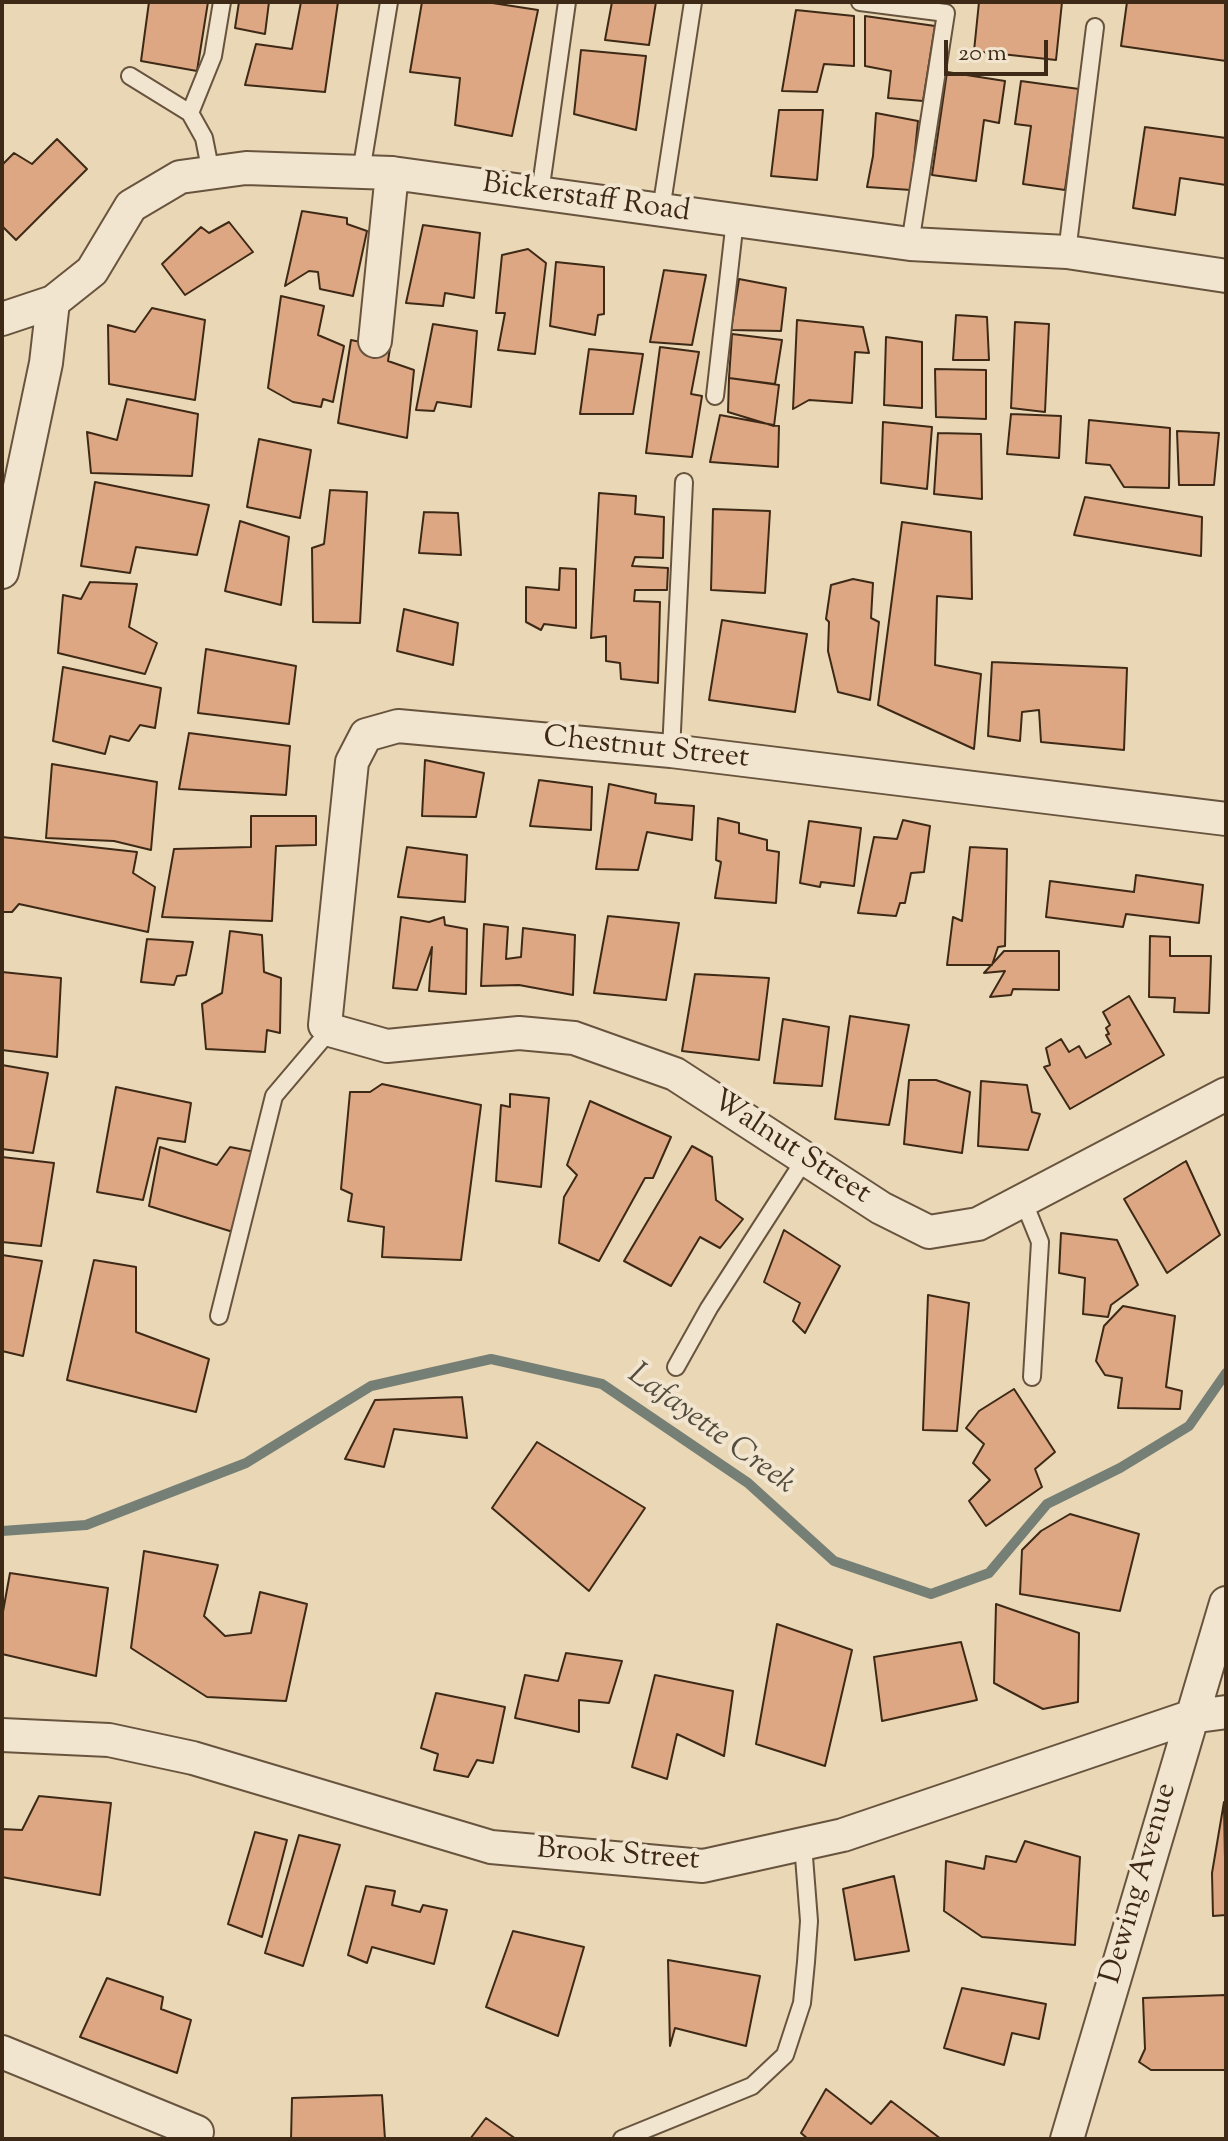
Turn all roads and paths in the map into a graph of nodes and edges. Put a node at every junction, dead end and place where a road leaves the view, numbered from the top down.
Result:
1 (222, 2) edge
2 (389, 2) edge
3 (567, 2) edge
4 (693, 2) edge
5 (860, 2) edge
6 (1095, 27) dead end
7 (130, 76) dead end
8 (190, 113) junction
9 (377, 172) junction
10 (211, 173) junction
11 (540, 193) junction
12 (661, 210) junction
13 (735, 220) junction
14 (910, 244) junction
15 (1067, 252) junction
16 (1226, 276) edge
17 (53, 302) junction
18 (2, 319) edge
19 (375, 341) dead end
20 (715, 396) dead end
21 (684, 482) dead end
22 (2, 572) edge
23 (671, 751) junction
24 (1226, 819) edge
25 (330, 1030) junction
26 (1226, 1094) edge
27 (805, 1159) junction
28 (1023, 1200) junction
29 (219, 1316) dead end
30 (676, 1367) dead end
31 (1032, 1377) dead end
32 (1224, 1623) edge
33 (1226, 1712) edge
34 (1190, 1717) junction
35 (2, 1735) edge
36 (803, 1844) junction
37 (2, 2052) edge
38 (197, 2132) dead end
39 (622, 2139) edge
40 (1067, 2139) edge

1 - 8 lane
2 - 9 lane
3 - 11 lane
4 - 12 lane
5 - 14 lane
6 - 15 lane
7 - 8 lane
8 - 10 lane
9 - 10 street, Bickerstaff Road
9 - 11 street, Bickerstaff Road
9 - 19 street
10 - 17 street, Bickerstaff Road
11 - 12 street, Bickerstaff Road
12 - 13 street, Bickerstaff Road
13 - 14 street, Bickerstaff Road
13 - 20 lane
14 - 15 street, Bickerstaff Road
15 - 16 street, Bickerstaff Road
17 - 18 street, Bickerstaff Road
17 - 22 street
21 - 23 lane
23 - 24 street, Chestnut Street
23 - 25 street, Chestnut Street
25 - 27 street, Walnut Street
25 - 29 lane
26 - 28 street, Walnut Street
27 - 28 street, Walnut Street
27 - 30 lane
28 - 31 lane
32 - 34 street, Dewing Avenue
33 - 34 street, Brook Street
34 - 36 street, Brook Street
34 - 40 street, Dewing Avenue
35 - 36 street, Brook Street
36 - 39 lane
37 - 38 street

